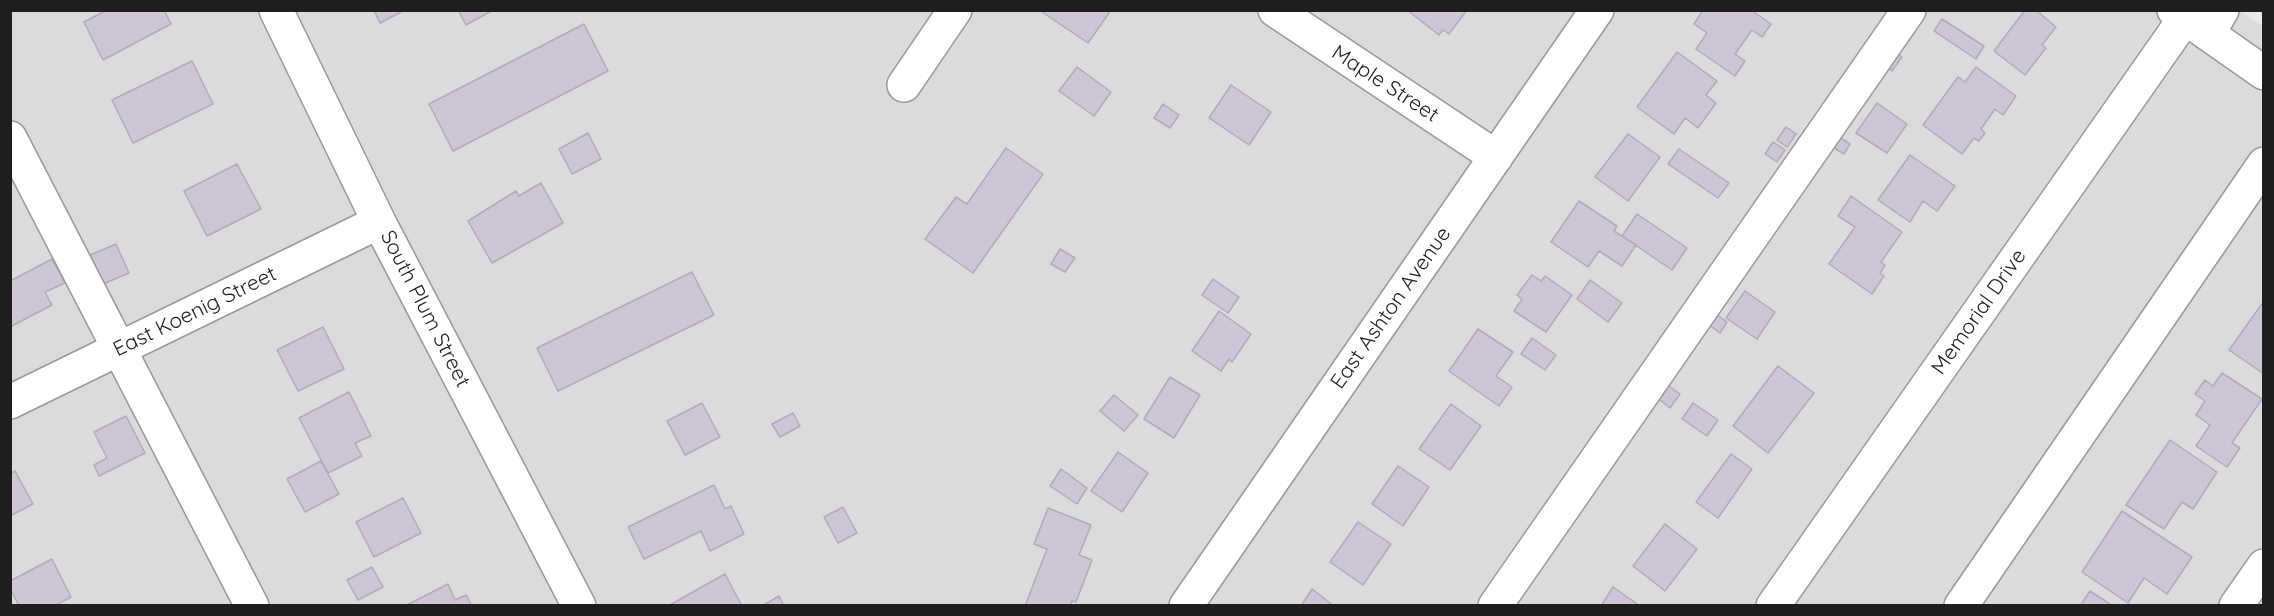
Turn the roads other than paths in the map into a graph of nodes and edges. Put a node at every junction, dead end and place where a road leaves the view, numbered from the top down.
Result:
1 (276, 10) edge
2 (955, 10) edge
3 (1275, 10) edge
4 (1597, 10) edge
5 (1909, 10) edge
6 (2197, 18) edge
7 (2264, 73) edge
8 (904, 85) dead end
9 (10, 138) edge
10 (1496, 157) junction
11 (2264, 164) edge
12 (379, 222) junction
13 (121, 349) junction
14 (10, 402) edge
15 (2264, 566) edge
16 (1189, 604) edge
17 (252, 606) edge
18 (579, 606) edge
19 (1495, 606) edge
20 (1773, 606) edge
21 (1961, 606) edge
22 (2236, 606) edge

1 - 12 street, South Plum Street
2 - 8 street
3 - 10 street, Maple Street
4 - 10 street, East Ashton Avenue
5 - 19 street
6 - 7 street
6 - 20 street, Memorial Drive
9 - 13 street
10 - 16 street, East Ashton Avenue
11 - 21 street
12 - 13 street, East Koenig Street
12 - 18 street, South Plum Street
13 - 14 street, East Koenig Street
13 - 17 street
15 - 22 street

